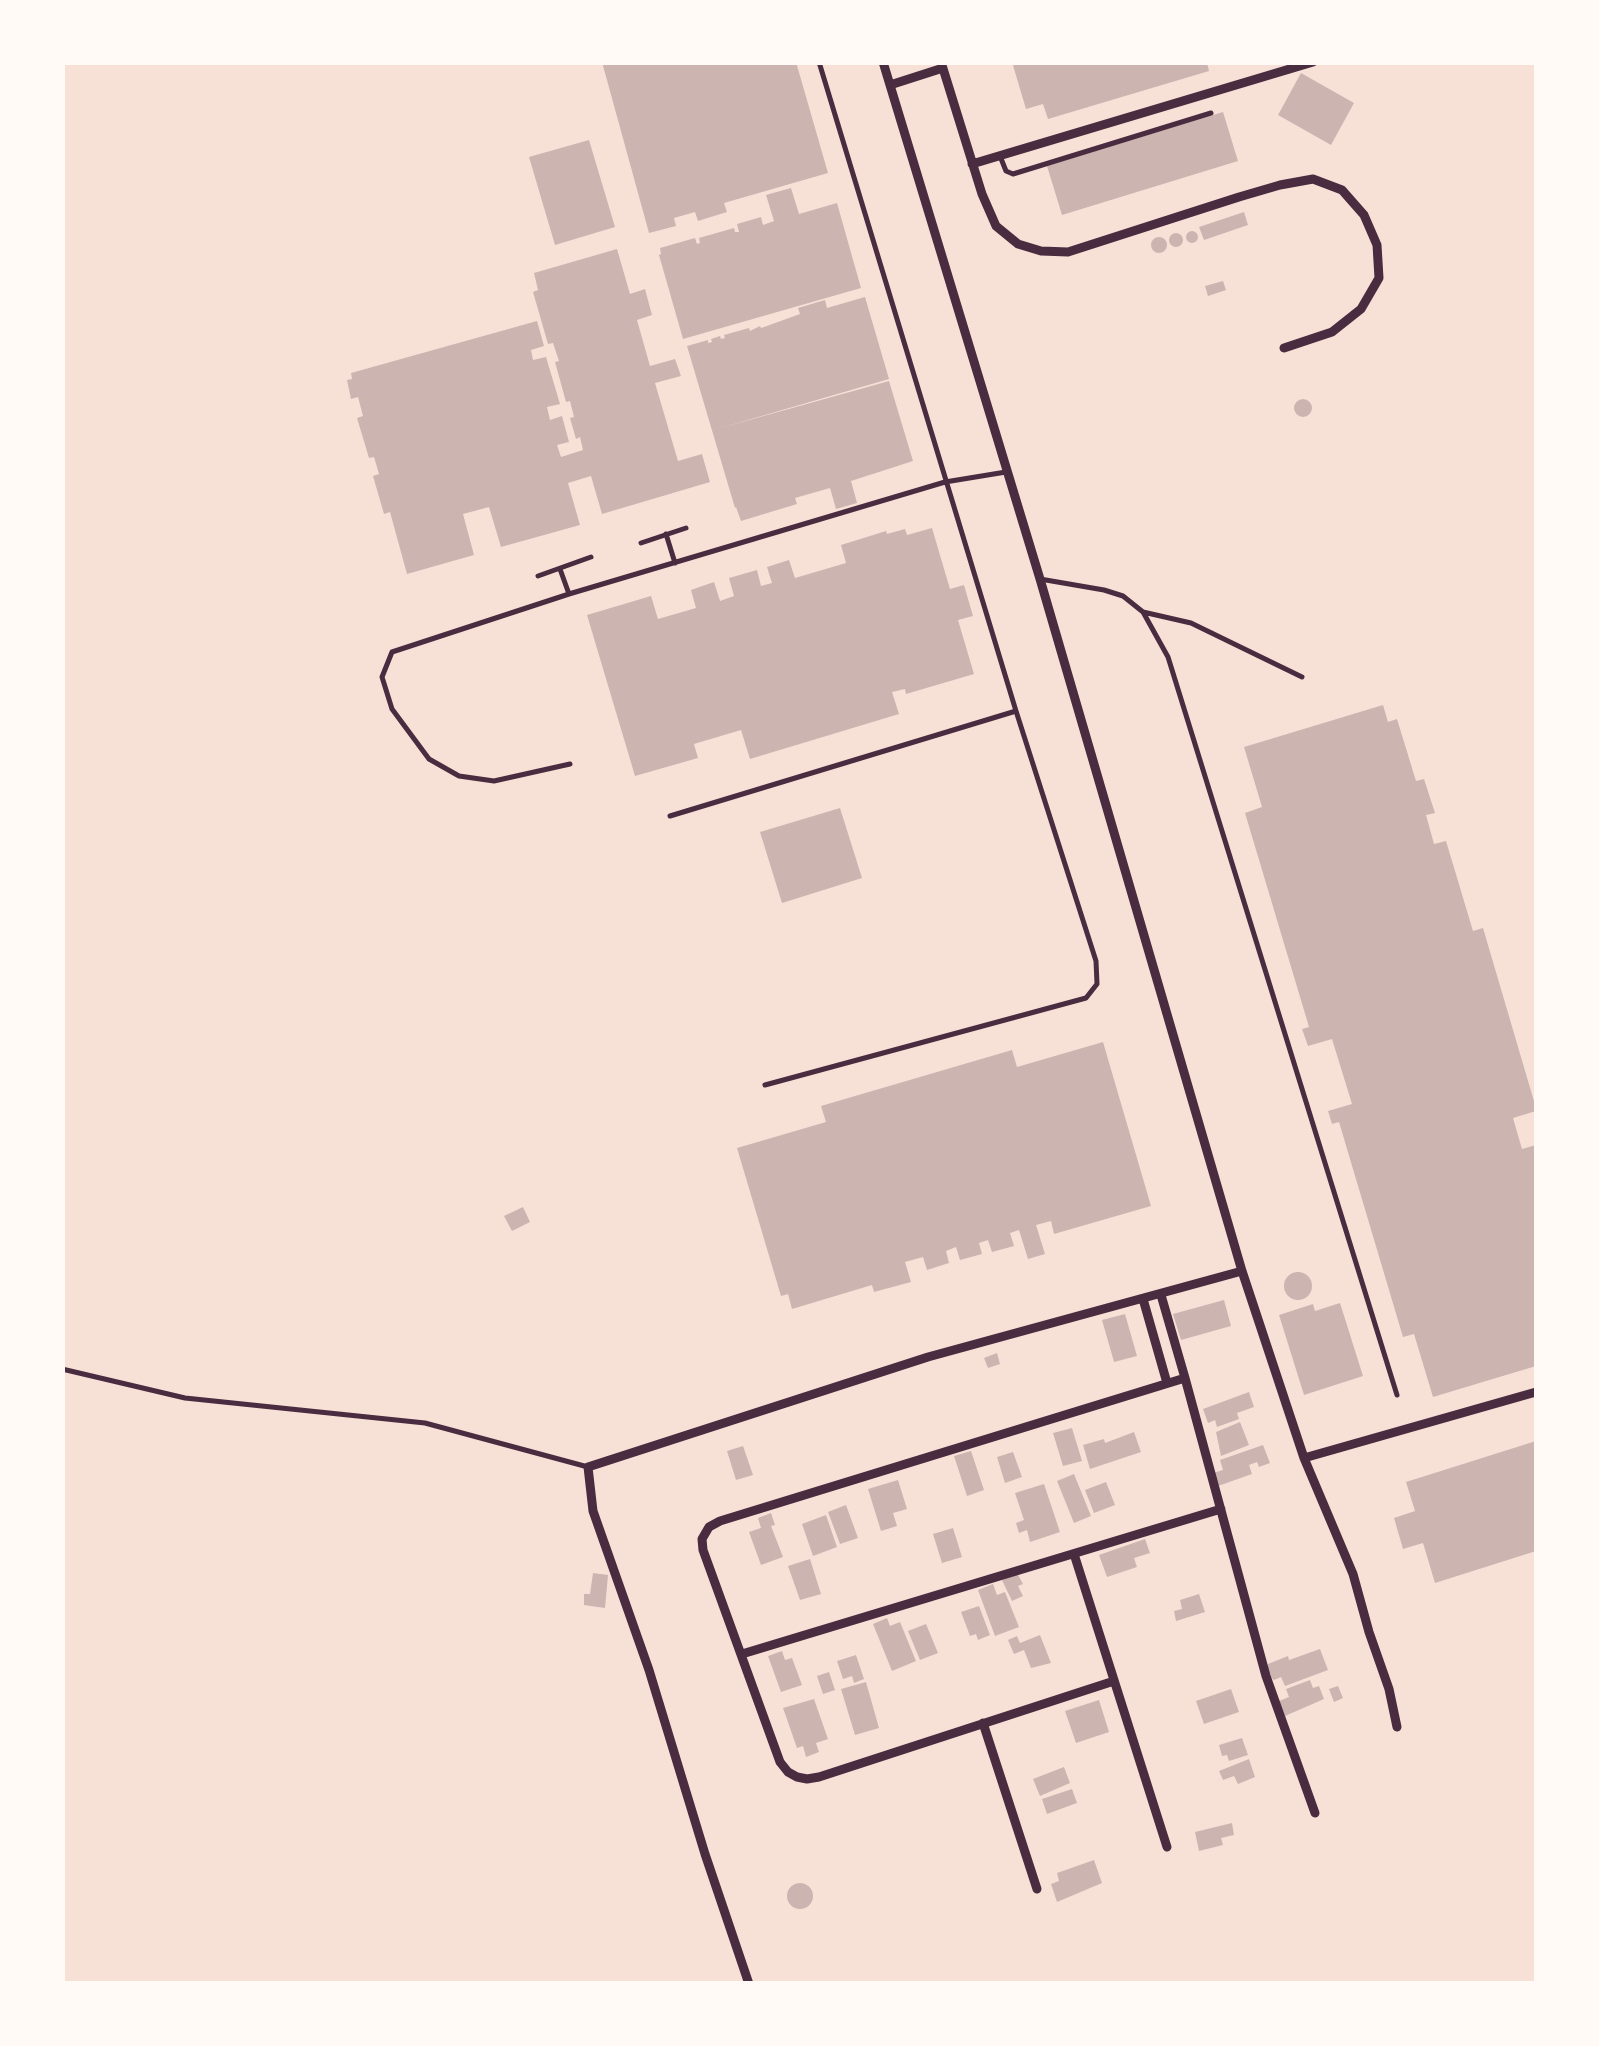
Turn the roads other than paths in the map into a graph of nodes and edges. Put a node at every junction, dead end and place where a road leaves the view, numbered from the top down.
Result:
1 (820, 62) edge
2 (883, 62) edge
3 (1313, 62) edge
4 (942, 65) edge
5 (890, 85) junction
6 (1211, 113) dead end
7 (1000, 156) junction
8 (972, 164) junction
9 (1284, 348) dead end
10 (1006, 472) junction
11 (946, 482) junction
12 (686, 528) dead end
13 (666, 534) junction
14 (641, 544) dead end
15 (591, 556) dead end
16 (675, 563) junction
17 (560, 568) junction
18 (538, 576) dead end
19 (1040, 578) junction
20 (569, 594) junction
21 (1143, 612) junction
22 (1302, 676) dead end
23 (1016, 711) junction
24 (570, 764) dead end
25 (670, 816) dead end
26 (765, 1085) dead end
27 (1242, 1271) junction
28 (1161, 1294) junction
29 (1143, 1299) junction
30 (62, 1370) edge
31 (1185, 1378) junction
32 (1166, 1383) junction
33 (1536, 1392) edge
34 (1397, 1395) dead end
35 (1304, 1458) junction
36 (588, 1466) junction
37 (1222, 1509) junction
38 (1074, 1554) junction
39 (742, 1654) junction
40 (1114, 1680) junction
41 (983, 1723) junction
42 (1397, 1727) dead end
43 (1315, 1813) dead end
44 (1168, 1847) dead end
45 (1038, 1888) dead end
46 (748, 1984) edge

1 - 11 lane
2 - 5 street
3 - 7 street
4 - 5 street
4 - 8 street
5 - 10 street
6 - 7 lane
7 - 8 street
8 - 9 street
10 - 11 lane
10 - 19 street
11 - 16 lane
11 - 23 lane
12 - 13 lane
13 - 14 lane
13 - 16 lane
15 - 17 lane
16 - 20 lane
17 - 18 lane
17 - 20 lane
19 - 21 lane
19 - 27 street
20 - 24 lane
21 - 22 lane
21 - 34 lane
23 - 25 lane
23 - 26 lane
27 - 28 street
27 - 35 street
28 - 29 street
28 - 31 street
29 - 32 street
29 - 36 street
30 - 36 lane
31 - 32 street
31 - 37 street
32 - 39 street
33 - 35 street
35 - 42 street
36 - 46 street
37 - 38 street
37 - 43 street
38 - 39 street
38 - 40 street
39 - 41 street
40 - 41 street
40 - 44 street
41 - 45 street

